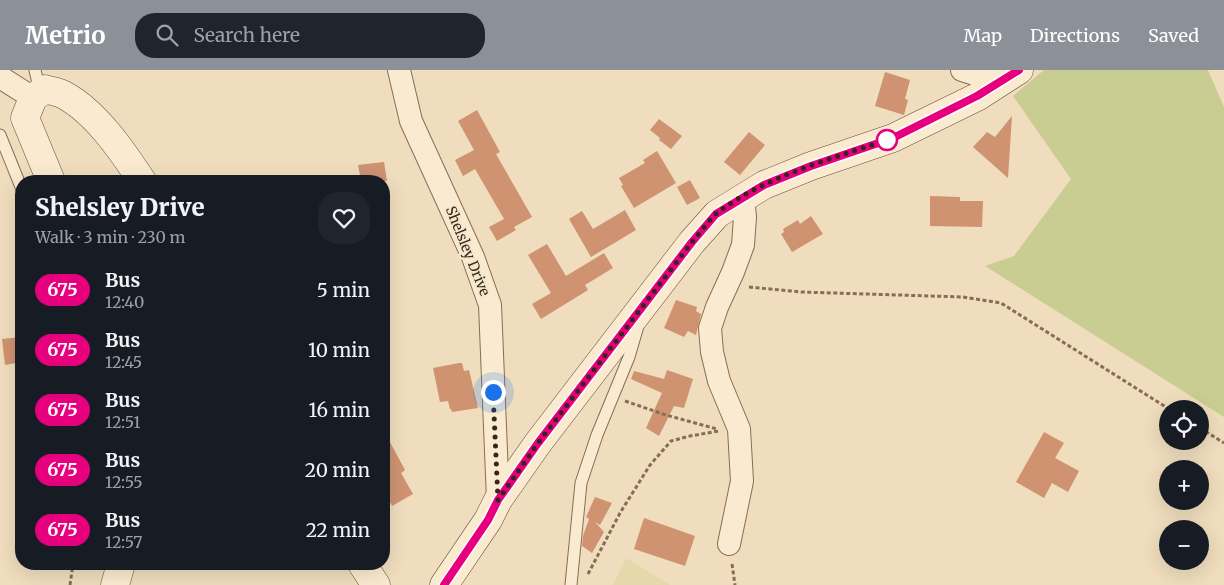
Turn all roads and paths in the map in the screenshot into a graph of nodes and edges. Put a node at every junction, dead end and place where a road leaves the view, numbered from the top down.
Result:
1 (399, 70) edge
2 (962, 70) edge
3 (1009, 76) edge
4 (0, 77) edge
5 (36, 87) edge
6 (0, 135) edge
7 (16, 175) edge
8 (49, 175) edge
9 (138, 175) edge
10 (743, 197) junction
11 (727, 285) junction
12 (644, 305) junction
13 (613, 397) junction
14 (1159, 403) edge
15 (1209, 434) edge
16 (1224, 443) edge
17 (498, 500) junction
18 (729, 544) dead end
19 (72, 570) edge
20 (119, 570) edge
21 (366, 570) edge
22 (585, 579) dead end
23 (70, 585) edge
24 (115, 585) edge
25 (376, 585) edge
26 (444, 585) edge
27 (571, 585) edge

1 - 17 street, Shelsley Drive
2 - 3 street
3 - 10 main road
4 - 5 street
5 - 8 main road
5 - 9 main road
6 - 7 lane
10 - 11 street
10 - 12 main road
11 - 14 path
11 - 18 street
12 - 13 lane
12 - 17 main road
13 - 22 path
13 - 27 lane
15 - 16 path
17 - 26 main road
19 - 23 path
20 - 24 main road
21 - 25 main road

